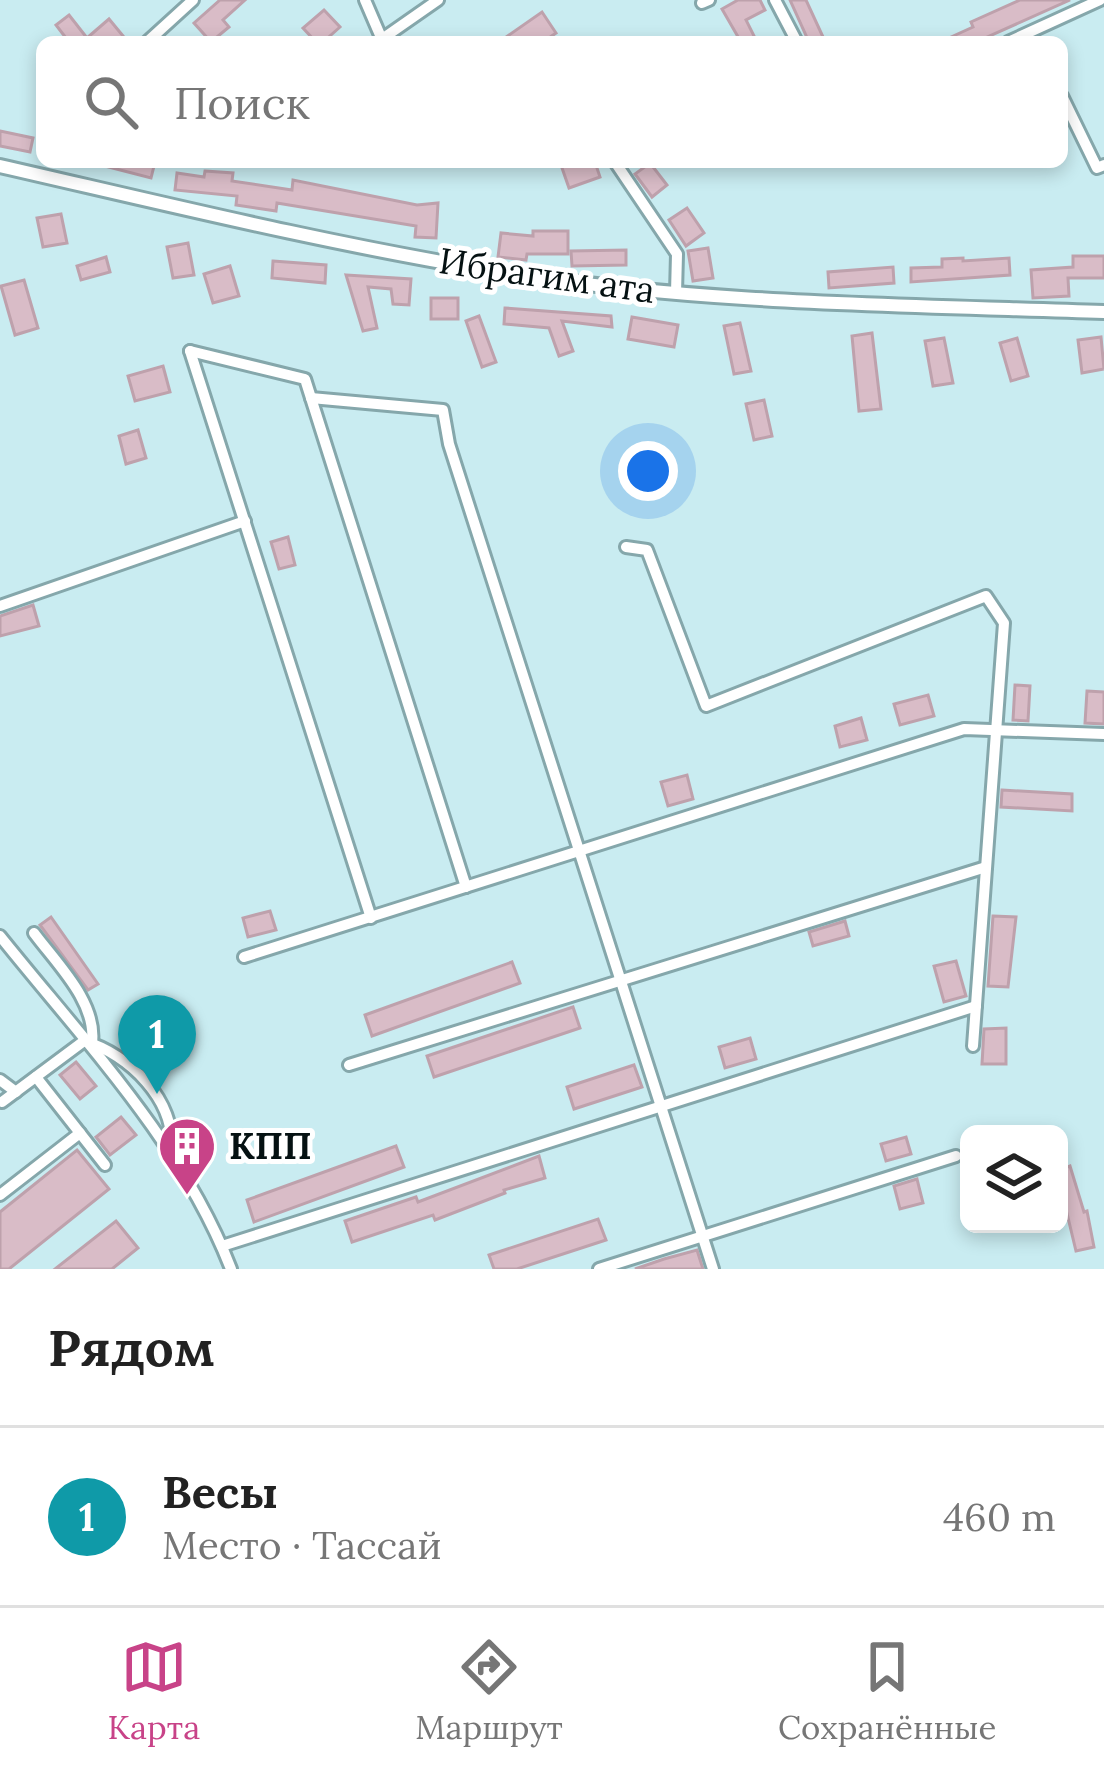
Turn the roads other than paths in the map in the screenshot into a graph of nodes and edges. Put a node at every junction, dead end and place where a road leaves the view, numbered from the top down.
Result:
1 (193, 0) edge
2 (364, 0) edge
3 (438, 0) edge
4 (775, 0) edge
5 (1100, 0) edge
6 (154, 36) edge
7 (380, 36) edge
8 (389, 36) edge
9 (794, 36) edge
10 (1035, 36) edge
11 (1068, 108) edge
12 (0, 166) edge
13 (1104, 166) edge
14 (619, 168) edge
15 (676, 293) junction
16 (1104, 312) edge
17 (311, 398) junction
18 (245, 521) junction
19 (626, 547) dead end
20 (0, 606) edge
21 (996, 730) junction
22 (1104, 734) edge
23 (579, 851) junction
24 (986, 867) junction
25 (466, 887) junction
26 (371, 918) junction
27 (34, 933) dead end
28 (0, 936) edge
29 (244, 957) dead end
30 (620, 980) junction
31 (976, 1006) junction
32 (88, 1042) junction
33 (973, 1046) dead end
34 (349, 1065) dead end
35 (36, 1077) junction
36 (0, 1080) edge
37 (16, 1092) junction
38 (2, 1102) edge
39 (661, 1105) junction
40 (80, 1133) junction
41 (171, 1150) junction
42 (956, 1156) dead end
43 (105, 1165) dead end
44 (0, 1195) edge
45 (703, 1237) junction
46 (223, 1246) junction
47 (231, 1269) edge
48 (598, 1269) edge
49 (713, 1269) edge

1 - 6 street
2 - 7 street
3 - 8 street
4 - 9 street
5 - 10 street
11 - 13 street
12 - 15 street, Ибрагим ата
14 - 15 street
15 - 16 street, Ибрагим ата
17 - 18 street
17 - 23 street
17 - 25 street
18 - 20 street
18 - 26 street
19 - 21 street
21 - 22 street
21 - 23 street
21 - 24 street
23 - 25 street
23 - 30 street
24 - 30 street
24 - 31 street
25 - 26 street
26 - 29 street
27 - 32 street
28 - 32 street
30 - 34 street
30 - 39 street
31 - 33 street
31 - 39 street
32 - 35 street
32 - 41 street
32 - 41 street
35 - 37 street
35 - 40 street
36 - 37 street
37 - 38 street
39 - 45 street
39 - 46 street
40 - 43 street
40 - 44 street
41 - 46 street
42 - 45 street
45 - 48 street
45 - 49 street
46 - 47 street

